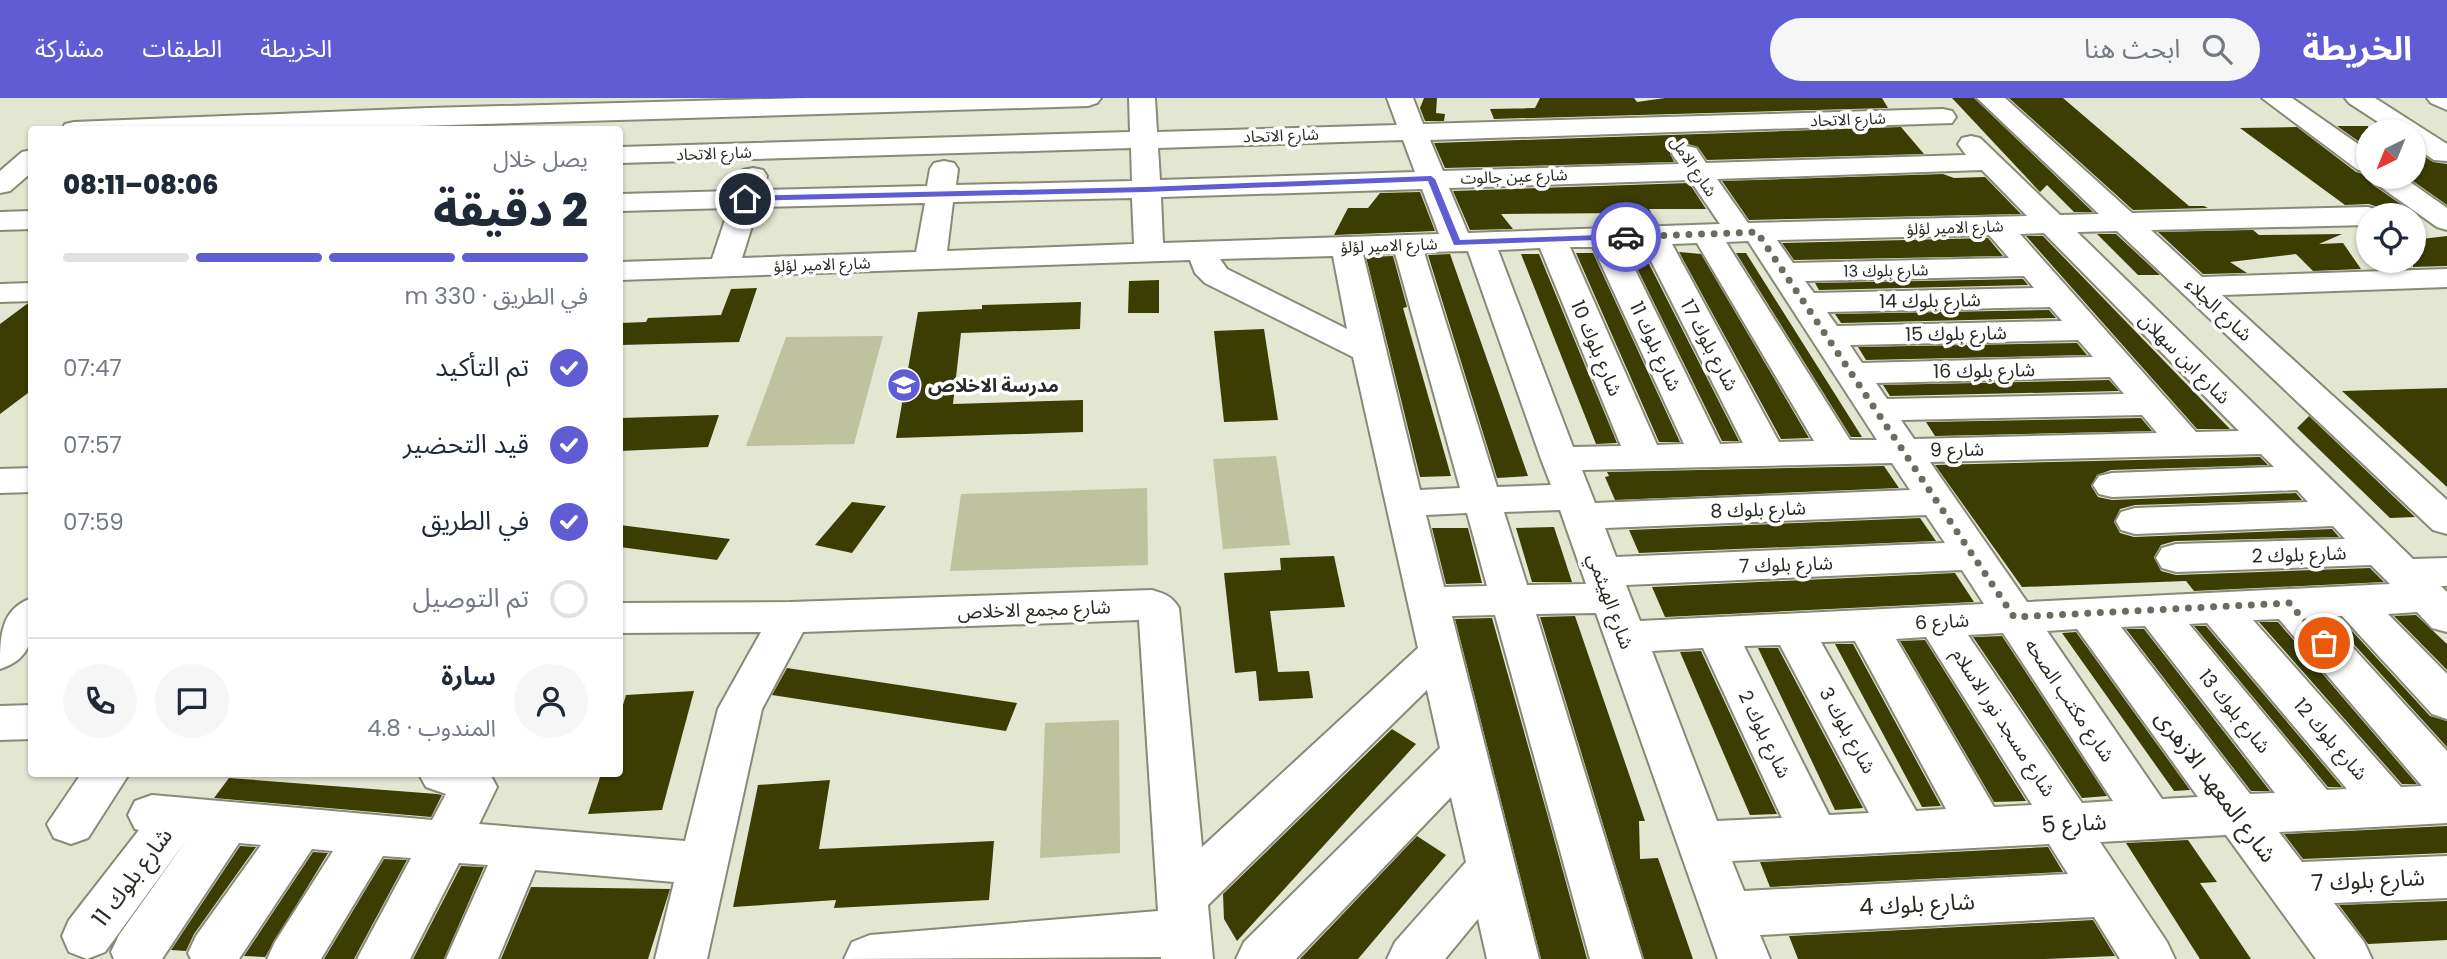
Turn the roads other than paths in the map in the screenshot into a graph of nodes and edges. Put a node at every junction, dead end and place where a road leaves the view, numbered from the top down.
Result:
1 (265, 98) edge
2 (1088, 98) edge
3 (1142, 98) edge
4 (1400, 98) edge
5 (1650, 98) edge
6 (1990, 98) edge
7 (2275, 98) edge
8 (2358, 98) edge
9 (2440, 98) edge
10 (956, 100) edge
11 (778, 102) edge
12 (2447, 102) edge
13 (93, 106) dead end
14 (1933, 107) edge
15 (610, 113) edge
16 (429, 115) edge
17 (2390, 119) edge
18 (1667, 124) junction
19 (70, 126) edge
20 (237, 126) edge
21 (252, 126) edge
22 (1413, 131) junction
23 (1143, 140) junction
24 (2426, 142) edge
25 (948, 147) junction
26 (762, 151) junction
27 (2356, 154) edge
28 (2445, 154) edge
29 (623, 155) edge
30 (2426, 155) edge
31 (1989, 162) junction
32 (1697, 170) junction
33 (1431, 179) junction
34 (1145, 189) junction
35 (2403, 189) edge
36 (939, 193) junction
37 (745, 199) junction
38 (623, 202) edge
39 (2356, 216) edge
40 (2443, 216) edge
41 (28, 220) edge
42 (0, 221) edge
43 (2129, 224) junction
44 (2051, 225) junction
45 (1997, 226) junction
46 (1748, 233) junction
47 (1706, 234) junction
48 (1653, 236) junction
49 (1604, 238) junction
50 (1551, 239) junction
51 (1469, 242) junction
52 (1407, 244) junction
53 (1346, 247) junction
54 (1203, 251) junction
55 (1149, 253) junction
56 (930, 261) junction
57 (2031, 267) junction
58 (724, 268) junction
59 (623, 271) edge
60 (2447, 278) edge
61 (2196, 287) junction
62 (1793, 288) junction
63 (28, 292) edge
64 (0, 293) edge
65 (2057, 297) junction
66 (2086, 330) junction
67 (1825, 336) junction
68 (1368, 352) junction
69 (2118, 367) junction
70 (1850, 373) junction
71 (2151, 404) junction
72 (1875, 410) junction
73 (2270, 442) junction
74 (2186, 444) junction
75 (1838, 451) junction
76 (1901, 451) junction
77 (1767, 454) junction
78 (1707, 455) junction
79 (1644, 457) junction
80 (1559, 459) junction
81 (2306, 478) junction
82 (28, 480) edge
83 (0, 481) edge
84 (2112, 485) dead end
85 (1480, 500) junction
86 (1936, 502) junction
87 (1404, 503) junction
88 (1576, 506) junction
89 (2343, 513) junction
90 (2135, 521) dead end
91 (2447, 521) edge
92 (1972, 556) junction
93 (2176, 558) dead end
94 (2421, 582) edge
95 (1606, 585) junction
96 (2351, 600) junction
97 (1510, 601) junction
98 (1428, 603) junction
99 (2289, 603) junction
100 (2217, 607) junction
101 (2155, 610) junction
102 (2087, 613) junction
103 (790, 617) junction
104 (2014, 617) junction
105 (623, 618) edge
106 (1937, 621) junction
107 (1867, 625) junction
108 (1792, 628) junction
109 (1716, 632) junction
110 (1625, 637) junction
111 (1440, 652) junction
112 (2447, 702) edge
113 (28, 722) edge
114 (0, 723) edge
115 (1464, 753) junction
116 (104, 777) edge
117 (453, 777) edge
118 (2447, 782) edge
119 (2447, 804) edge
120 (2390, 807) junction
121 (2316, 811) junction
122 (2238, 815) junction
123 (2150, 819) junction
124 (227, 822) junction
125 (71, 824) dead end
126 (2066, 824) junction
127 (1981, 828) junction
128 (299, 829) junction
129 (1903, 832) junction
130 (370, 835) junction
131 (1815, 836) junction
132 (446, 842) junction
133 (1701, 842) junction
134 (519, 849) junction
135 (703, 864) junction
136 (1491, 868) junction
137 (2447, 877) edge
138 (2290, 884) junction
139 (2107, 894) junction
140 (1727, 914) junction
141 (1184, 929) edge
142 (88, 936) dead end
143 (137, 952) dead end
144 (214, 953) dead end
145 (293, 959) edge
146 (383, 959) edge
147 (472, 959) edge
148 (681, 959) edge
149 (870, 959) edge
150 (1262, 959) edge
151 (1413, 959) edge
152 (1513, 959) edge
153 (1616, 959) edge
154 (1744, 959) edge
155 (2149, 959) edge
156 (2346, 959) edge

1 - 20 street
2 - 10 street
3 - 23 street
4 - 22 street, شارع الهيثمي
5 - 18 street, شارع الامل
6 - 43 street, شارع الجلاء
7 - 27 street
8 - 17 street
9 - 12 street
10 - 11 street
10 - 25 street
11 - 15 street
11 - 26 street
13 - 19 street
14 - 18 street, شارع الاتحاد
14 - 31 street, شارع ابن سهلان
15 - 16 street
16 - 21 street
18 - 22 street, شارع الاتحاد
18 - 32 street, شارع الامل
22 - 23 street, شارع الاتحاد
22 - 33 street, شارع الهيثمي
23 - 25 street, شارع الاتحاد
23 - 34 street
24 - 28 street
25 - 26 street, شارع الاتحاد
25 - 36 street
26 - 29 street, شارع الاتحاد
26 - 37 street
28 - 30 street
31 - 32 street, شارع عين جالوت
31 - 44 street, شارع ابن سهلان
32 - 33 street, شارع عين جالوت
32 - 46 street, شارع الامل
33 - 34 street, شارع عين جالوت
33 - 51 street, شارع الهيثمي
34 - 36 street, شارع عين جالوت
34 - 55 street
35 - 40 street
36 - 37 street, شارع عين جالوت
36 - 56 street
37 - 38 street, شارع عين جالوت
37 - 58 street
39 - 43 street, شارع الامير لؤلؤ
41 - 42 street
43 - 44 street, شارع الامير لؤلؤ
43 - 61 street, شارع الجلاء
44 - 45 street, شارع الامير لؤلؤ
44 - 73 street, شارع ابن سهلان
45 - 46 street, شارع الامير لؤلؤ
45 - 57 street
46 - 47 street, شارع الامير لؤلؤ
46 - 62 street, شارع مكتب الصحه
47 - 48 street, شارع الامير لؤلؤ
47 - 75 street
48 - 49 street, شارع الامير لؤلؤ
48 - 77 street, شارع بلوك 17
49 - 50 street, شارع الامير لؤلؤ
49 - 78 street, شارع بلوك 11
50 - 51 street, شارع الامير لؤلؤ
50 - 79 street, شارع بلوك 10
51 - 52 street, شارع الامير لؤلؤ
51 - 80 street, شارع الهيثمي
52 - 53 street, شارع الامير لؤلؤ
52 - 85 street
53 - 54 street, شارع الامير لؤلؤ
53 - 68 street
54 - 55 street, شارع الامير لؤلؤ
54 - 68 street
55 - 56 street, شارع الامير لؤلؤ
56 - 58 street, شارع الامير لؤلؤ
57 - 62 street, شارع بلوك 13
57 - 65 street
58 - 59 street, شارع الامير لؤلؤ
60 - 61 street
61 - 91 street, شارع الجلاء
62 - 65 street, شارع بلوك 14
62 - 67 street, شارع مكتب الصحه
63 - 64 street
65 - 66 street
66 - 67 street, شارع بلوك 15
66 - 69 street
67 - 70 street, شارع مكتب الصحه
68 - 87 street
69 - 70 street, شارع بلوك 16
69 - 71 street
70 - 72 street, شارع مكتب الصحه
71 - 72 street
71 - 74 street
72 - 76 street, شارع مكتب الصحه
73 - 74 street, شارع 9
73 - 81 street, شارع ابن سهلان
74 - 76 street, شارع 9
75 - 76 street, شارع 9
75 - 77 street, شارع 9
76 - 86 street, شارع مكتب الصحه
77 - 78 street, شارع 9
78 - 79 street, شارع 9
79 - 80 street, شارع 9
80 - 88 street, شارع الهيثمي
81 - 84 street
81 - 89 street, شارع ابن سهلان
82 - 83 street
85 - 87 street, شارع بلوك 8
85 - 88 street, شارع بلوك 8
85 - 97 street
86 - 88 street, شارع بلوك 8
86 - 92 street, شارع مكتب الصحه
87 - 98 street
88 - 95 street, شارع الهيثمي
89 - 90 street
89 - 94 street, شارع ابن سهلان
92 - 95 street, شارع بلوك 7
92 - 104 street, شارع مكتب الصحه
93 - 94 street, شارع بلوك 2
94 - 96 street, شارع 6
95 - 97 street, شارع بلوك 7
95 - 110 street, شارع الهيثمي
96 - 99 street, شارع 6
96 - 112 street
97 - 98 street, شارع بلوك 7
97 - 153 street
98 - 111 street
99 - 100 street, شارع 6
99 - 118 street
100 - 101 street, شارع 6
100 - 120 street, شارع بلوك 12
101 - 102 street, شارع 6
101 - 121 street, شارع بلوك 13
102 - 104 street, شارع 6
102 - 122 street, شارع المعهد الازهرى
103 - 105 street, شارع مجمع الاخلاص
103 - 135 street
103 - 141 street, شارع مجمع الاخلاص
104 - 106 street, شارع 6
104 - 123 street, شارع مكتب الصحه
106 - 107 street, شارع 6
106 - 126 street, شارع مسجد نور الاسلام
107 - 108 street, شارع 6
107 - 127 street
108 - 109 street, شارع 6
108 - 129 street, شارع بلوك 3
109 - 110 street, شارع 6
109 - 131 street, شارع بلوك 2
110 - 133 street, شارع الهيثمي
111 - 115 street
111 - 141 street
113 - 114 street
115 - 136 street
115 - 150 street
116 - 125 street
117 - 132 street
119 - 120 street, شارع 5
120 - 121 street, شارع 5
121 - 122 street, شارع 5
122 - 123 street, شارع 5
122 - 138 street, شارع المعهد الازهرى
123 - 126 street, شارع 5
124 - 128 street
124 - 142 street, شارع بلوك 11
124 - 143 street
126 - 127 street, شارع 5
126 - 139 street, شارع مسجد نور الاسلام
127 - 129 street, شارع 5
128 - 130 street
128 - 144 street
129 - 131 street, شارع 5
130 - 132 street
130 - 145 street
131 - 133 street, شارع 5
132 - 134 street
132 - 146 street
133 - 140 street, شارع الهيثمي
134 - 135 street
134 - 147 street
135 - 148 street
136 - 151 street
136 - 152 street
137 - 138 street, شارع بلوك 7
138 - 156 street, شارع المعهد الازهرى
139 - 140 street, شارع بلوك 4
139 - 155 street, شارع مسجد نور الاسلام
140 - 154 street, شارع الهيثمي
141 - 149 street

